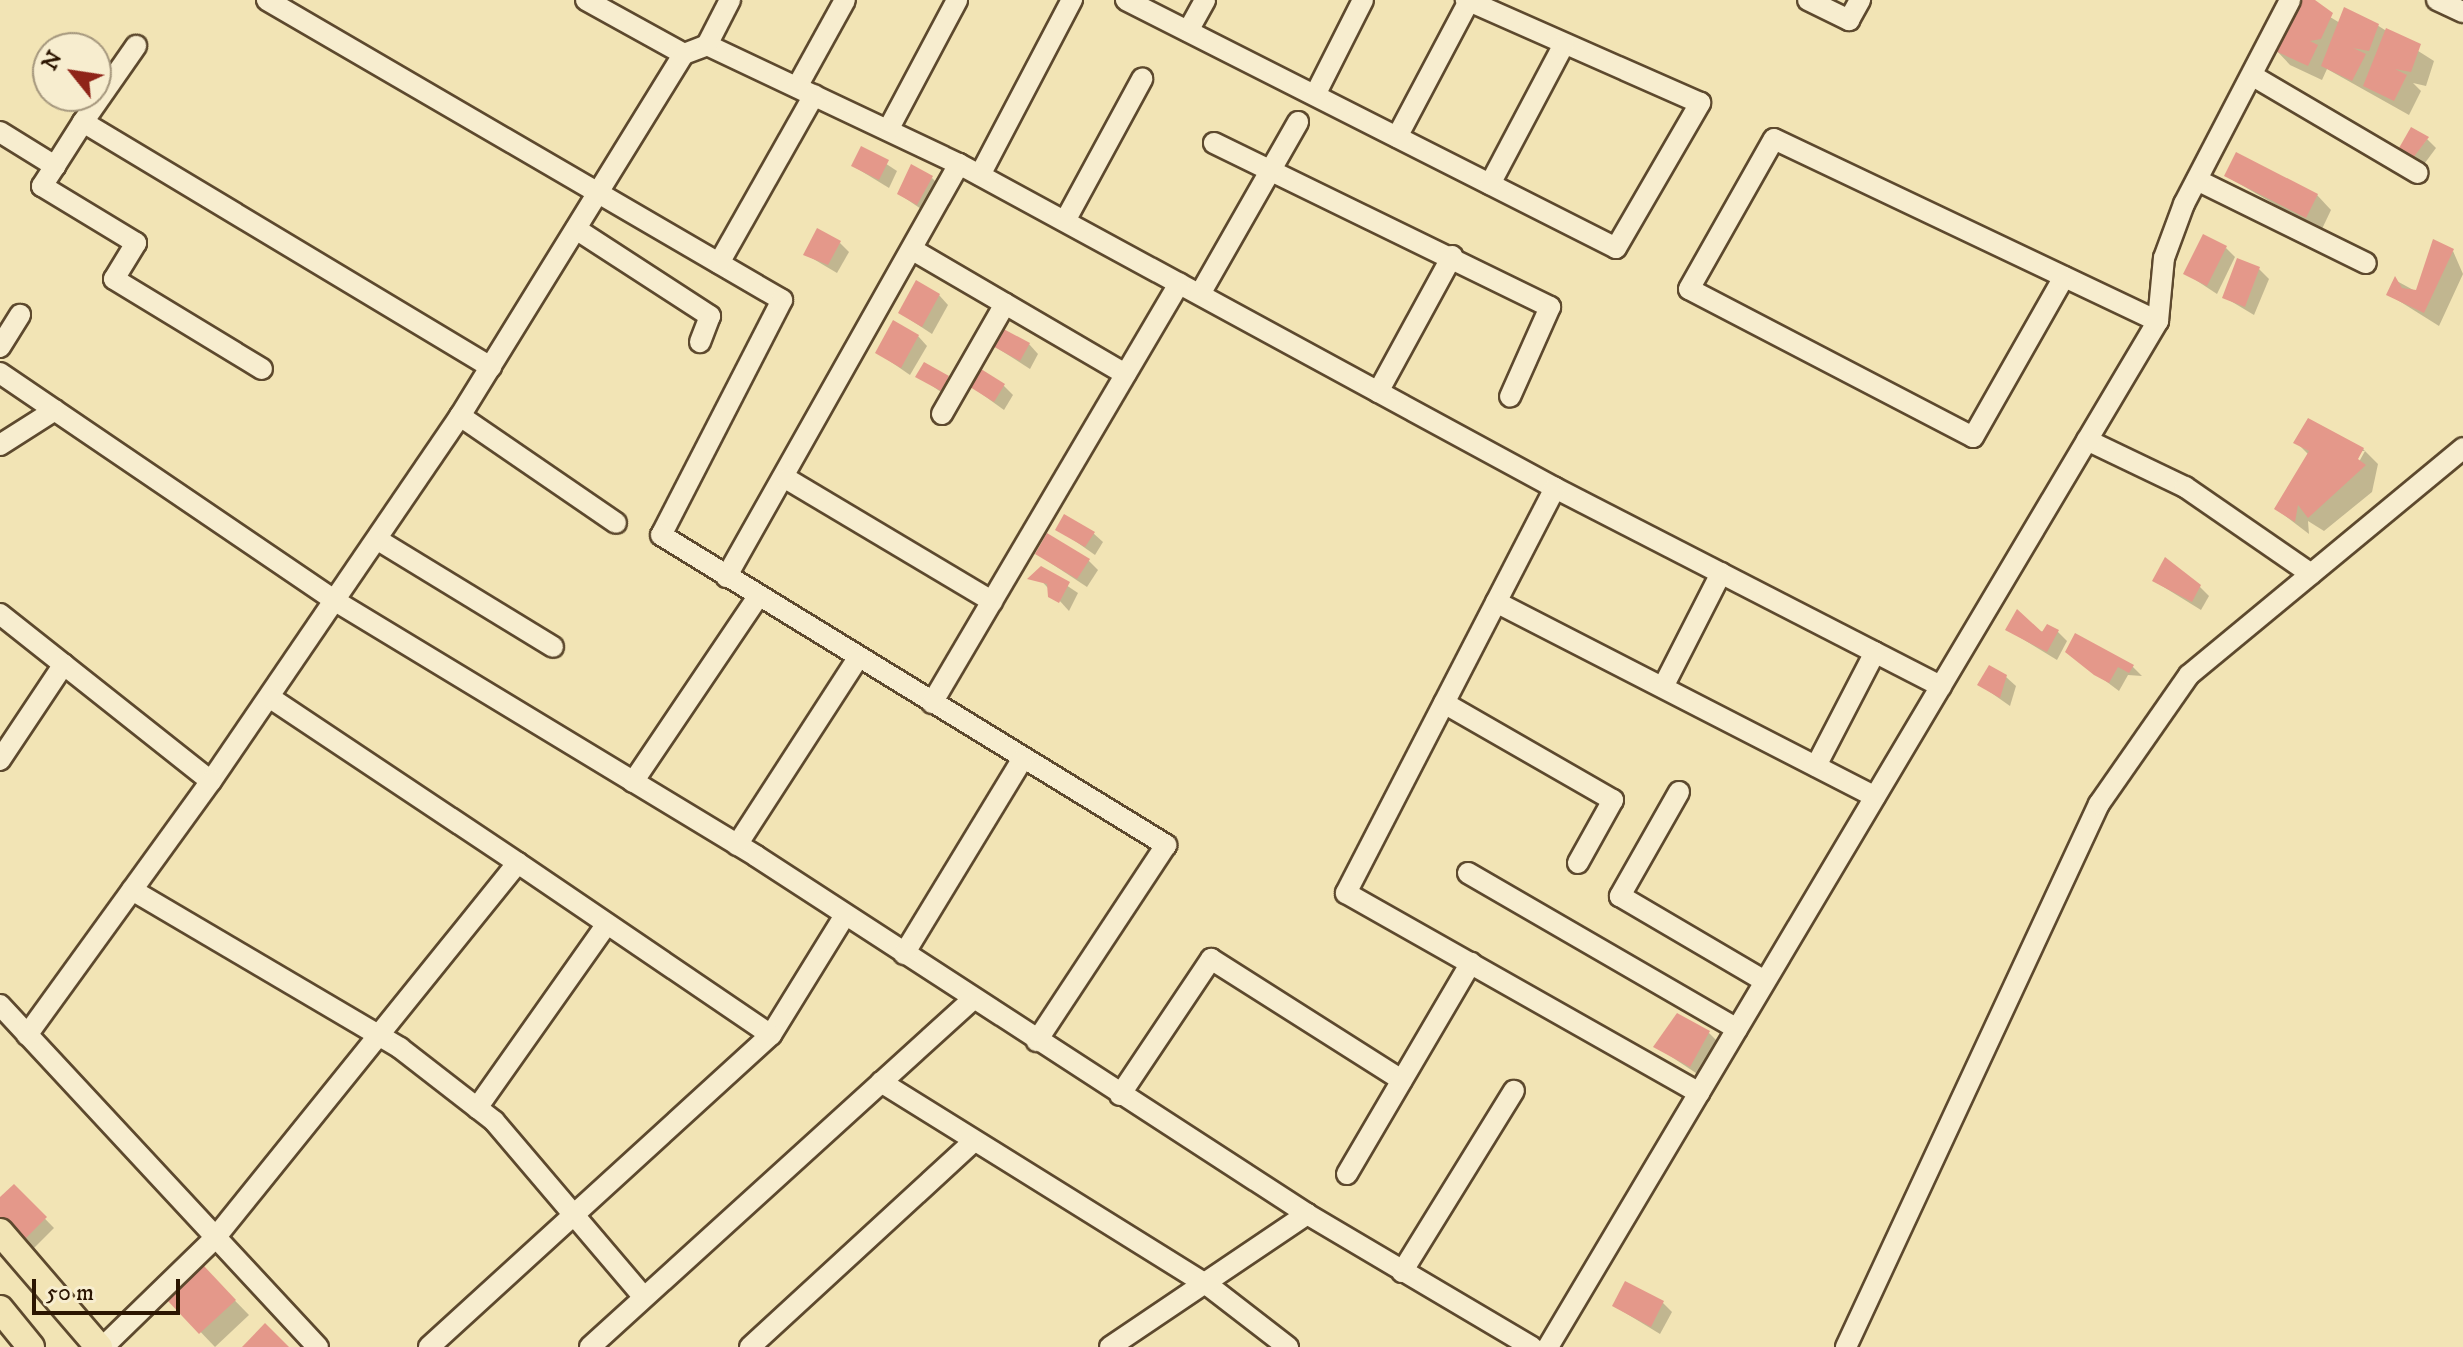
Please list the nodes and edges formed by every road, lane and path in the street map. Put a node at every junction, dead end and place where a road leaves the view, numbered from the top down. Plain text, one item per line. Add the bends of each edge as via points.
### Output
1 (267, 0) edge
2 (586, 0) edge
3 (730, 0) edge
4 (845, 0) edge
5 (957, 0) edge
6 (1072, 0) edge
7 (1126, 0) edge
8 (1205, 0) edge
9 (1363, 0) edge
10 (1808, 0) edge
11 (1860, 0) edge
12 (2290, 0) edge
13 (2437, 0) edge
14 (1467, 1) edge
15 (2463, 12) edge
16 (1188, 31) junction
17 (1564, 44) junction
18 (707, 45) junction
19 (136, 46) dead end
20 (684, 54) junction
21 (2253, 76) junction
22 (1142, 79) dead end
23 (806, 91) junction
24 (1315, 95) junction
25 (83, 122) junction
26 (1298, 122) dead end
27 (888, 130) junction
28 (0, 132) edge
29 (1397, 137) junction
30 (1214, 143) dead end
31 (959, 164) junction
32 (55, 166) junction
33 (1267, 167) junction
34 (2418, 173) dead end
35 (980, 175) junction
36 (2197, 180) junction
37 (1490, 184) junction
38 (598, 194) junction
39 (1065, 221) junction
40 (576, 229) junction
41 (913, 250) junction
42 (1452, 256) junction
43 (719, 263) junction
44 (2366, 263) dead end
45 (2064, 277) junction
46 (1179, 283) junction
47 (1200, 294) junction
48 (1005, 304) junction
49 (20, 315) dead end
50 (2158, 321) junction
51 (700, 342) dead end
52 (0, 347) edge
53 (491, 367) junction
54 (262, 369) dead end
55 (0, 373) edge
56 (1125, 374) junction
57 (1378, 392) junction
58 (1510, 397) dead end
59 (55, 410) junction
60 (942, 414) dead end
61 (460, 416) junction
62 (2087, 440) junction
63 (0, 445) edge
64 (2463, 448) edge
65 (787, 479) junction
66 (1555, 488) junction
67 (616, 523) dead end
68 (378, 540) junction
69 (1721, 573) junction
70 (2311, 574) junction
71 (726, 577) junction
72 (758, 597) junction
73 (992, 601) junction
74 (337, 602) junction
75 (1496, 602) junction
76 (0, 614) edge
77 (553, 647) dead end
78 (1875, 652) junction
79 (858, 658) junction
80 (64, 664) junction
81 (1941, 686) junction
82 (1663, 687) junction
83 (269, 697) junction
84 (932, 703) junction
85 (1444, 703) junction
86 (1023, 758) junction
87 (0, 760) edge
88 (1816, 766) junction
89 (211, 781) junction
90 (633, 782) junction
91 (1679, 792) dead end
92 (1875, 797) junction
93 (737, 845) junction
94 (518, 863) junction
95 (1578, 863) dead end
96 (1468, 873) dead end
97 (132, 890) junction
98 (845, 915) junction
99 (607, 924) junction
100 (904, 954) junction
101 (1471, 963) junction
102 (1765, 981) junction
103 (973, 999) junction
104 (0, 1005) edge
105 (1737, 1029) junction
106 (27, 1035) junction
107 (771, 1035) junction
108 (382, 1037) junction
109 (1037, 1041) junction
110 (1402, 1080) junction
111 (881, 1082) junction
112 (1514, 1091) dead end
113 (1699, 1093) junction
114 (1120, 1095) junction
115 (477, 1108) junction
116 (972, 1143) junction
117 (1347, 1174) dead end
118 (1307, 1214) junction
119 (575, 1217) junction
120 (0, 1232) edge
121 (215, 1238) junction
122 (1402, 1272) junction
123 (1209, 1286) junction
124 (644, 1297) junction
125 (0, 1309) edge
126 (1112, 1346) edge
127 (31, 1347) edge
128 (101, 1347) edge
129 (318, 1347) edge
130 (429, 1347) edge
131 (590, 1347) edge
132 (750, 1347) edge
133 (1288, 1347) edge
134 (1532, 1347) edge
135 (1548, 1347) edge
136 (1846, 1347) edge

1 - 38 street
2 - 20 street
3 - 18 street
4 - 23 street
5 - 27 street
6 - 35 street
7 - 16 street
8 - 16 street
9 - 24 street
10 - 11 street via 1849,20
12 - 21 street
13 - 15 street
14 - 17 street
14 - 29 street
16 - 24 street
17 - 37 street
17 - 37 street via 1700,103 1616,248
18 - 20 street
18 - 23 street
19 - 25 street
20 - 38 street
21 - 34 street
21 - 36 street
22 - 39 street
23 - 27 street
23 - 43 street
24 - 29 street
25 - 32 street
25 - 53 street
26 - 33 street
27 - 31 street
28 - 32 street
29 - 37 street
30 - 33 street
31 - 35 street
31 - 41 street
32 - 54 street via 42,186 136,243 114,279
33 - 42 street
33 - 47 street
35 - 39 street
36 - 44 street
36 - 50 street via 2164,258
38 - 40 street
38 - 43 street
39 - 46 street
40 - 51 street via 710,316
40 - 53 street
41 - 48 street
41 - 65 street
42 - 57 street
42 - 58 street via 1550,307
43 - 71 street via 782,300 661,535
45 - 45 street via 1774,139 1689,289 1973,437
45 - 50 street
46 - 47 street
46 - 56 street
47 - 57 street
48 - 56 street
48 - 60 street
49 - 52 street
50 - 62 street
53 - 61 street
55 - 59 street
56 - 73 street
57 - 66 street
59 - 63 street
59 - 74 street
61 - 67 street
61 - 68 street
62 - 70 street via 2185,487
62 - 81 street
64 - 70 street
65 - 71 street
65 - 73 street
66 - 69 street
66 - 75 street
68 - 74 street
68 - 77 street
69 - 78 street
69 - 82 street
70 - 136 street via 2189,675 2099,804
71 - 72 street
72 - 79 street
72 - 90 street
73 - 84 street
74 - 83 street
74 - 90 street
75 - 82 street
75 - 85 street
76 - 80 street
78 - 81 street
78 - 88 street
79 - 84 street
79 - 93 street
80 - 87 street
80 - 89 street
81 - 92 street
82 - 88 street
83 - 89 street
83 - 94 street
84 - 86 street
85 - 95 street via 1613,800
85 - 101 street via 1346,893
86 - 100 street
86 - 109 street via 1166,845
88 - 92 street
89 - 97 street
90 - 93 street
91 - 102 street via 1620,896
92 - 102 street
93 - 98 street
94 - 99 street
94 - 108 street
96 - 105 street
97 - 106 street
97 - 108 street
98 - 100 street
98 - 107 street
99 - 107 street
99 - 115 street
100 - 103 street
101 - 110 street
101 - 113 street
102 - 105 street
103 - 109 street
103 - 111 street
104 - 106 street
105 - 113 street
106 - 121 street
107 - 119 street
108 - 115 street
108 - 121 street
109 - 114 street
110 - 114 street via 1211,959
110 - 117 street
111 - 116 street
111 - 124 street
112 - 122 street
113 - 135 street
114 - 118 street
115 - 119 street
116 - 123 street
116 - 132 street
118 - 122 street
118 - 123 street
119 - 124 street
119 - 130 street
120 - 128 main road
121 - 128 street
121 - 129 street
122 - 134 street
123 - 126 street
123 - 133 street
124 - 131 street
125 - 127 main road

